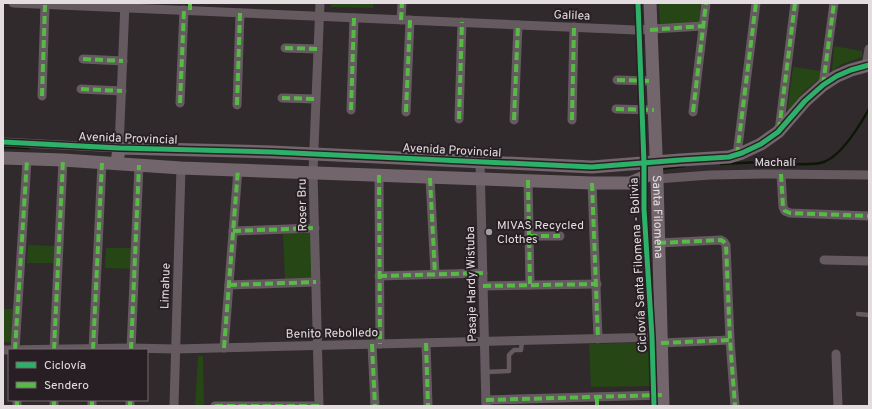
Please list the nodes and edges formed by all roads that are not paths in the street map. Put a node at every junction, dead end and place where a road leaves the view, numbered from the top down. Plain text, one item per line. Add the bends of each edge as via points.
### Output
1 (13, 3) edge
2 (320, 3) edge
3 (402, 3) edge
4 (650, 3) edge
5 (706, 3) edge
6 (756, 3) edge
7 (795, 3) edge
8 (834, 3) edge
9 (45, 5) junction
10 (125, 5) edge
11 (188, 8) edge
12 (240, 13) junction
13 (319, 16) junction
14 (354, 18) junction
15 (406, 20) junction
16 (462, 22) junction
17 (518, 24) junction
18 (703, 26) junction
19 (574, 27) junction
20 (650, 30) junction
21 (285, 48) dead end
22 (318, 49) junction
23 (869, 49) edge
24 (83, 60) dead end
25 (123, 62) junction
26 (868, 65) edge
27 (617, 80) dead end
28 (652, 81) junction
29 (823, 85) junction
30 (81, 89) dead end
31 (122, 91) junction
32 (42, 96) dead end
33 (282, 98) dead end
34 (315, 99) junction
35 (180, 103) dead end
36 (237, 105) dead end
37 (616, 109) dead end
38 (350, 110) dead end
39 (654, 110) junction
40 (406, 112) dead end
41 (693, 112) dead end
42 (459, 119) dead end
43 (514, 120) dead end
44 (572, 120) dead end
45 (778, 132) junction
46 (3, 142) edge
47 (120, 148) junction
48 (313, 154) junction
49 (736, 155) junction
50 (3, 158) edge
51 (27, 160) junction
52 (63, 160) junction
53 (480, 161) junction
54 (102, 163) junction
55 (117, 164) junction
56 (139, 165) junction
57 (181, 168) junction
58 (238, 169) junction
59 (656, 171) junction
60 (313, 172) junction
61 (781, 174) junction
62 (379, 175) junction
63 (869, 175) edge
64 (430, 178) junction
65 (481, 179) junction
66 (528, 180) junction
67 (592, 183) junction
68 (869, 216) edge
69 (315, 228) junction
70 (233, 231) junction
71 (529, 236) junction
72 (560, 236) dead end
73 (658, 243) junction
74 (824, 260) dead end
75 (869, 261) edge
76 (483, 273) junction
77 (435, 274) junction
78 (379, 276) junction
79 (316, 282) junction
80 (597, 284) junction
81 (229, 285) junction
82 (530, 285) junction
83 (483, 286) junction
84 (858, 314) dead end
85 (869, 315) edge
86 (598, 339) junction
87 (661, 340) junction
88 (730, 340) junction
89 (522, 341) junction
90 (485, 342) junction
91 (426, 343) junction
92 (376, 344) junction
93 (318, 346) junction
94 (224, 348) junction
95 (15, 349) edge
96 (54, 349) edge
97 (93, 349) edge
98 (131, 349) edge
99 (148, 349) edge
100 (175, 350) junction
101 (836, 354) dead end
102 (486, 372) junction
103 (597, 401) edge
104 (663, 401) edge
105 (544, 402) edge
106 (486, 403) edge
107 (174, 406) edge
108 (215, 406) edge
109 (319, 406) edge
110 (374, 406) edge
111 (428, 406) edge
112 (735, 406) edge
113 (838, 406) edge

1 - 9 street, Galilea
2 - 13 street, Roser Bru
3 - 15 street
4 - 20 street, Santa Filomena
5 - 18 street
6 - 49 street
7 - 45 street
8 - 29 street
9 - 10 street, Galilea
9 - 32 street
10 - 11 street, Galilea
10 - 25 street
11 - 12 street, Galilea
11 - 35 street
12 - 13 street, Galilea
12 - 36 street
13 - 14 street, Galilea
13 - 22 street, Roser Bru
14 - 15 street, Galilea
14 - 38 street
15 - 16 street, Galilea
15 - 40 street
16 - 17 street, Galilea
16 - 42 street
17 - 19 street, Galilea
17 - 43 street
18 - 20 street, Galilea
18 - 41 street
19 - 20 street, Galilea
19 - 44 street
20 - 28 street, Santa Filomena
21 - 22 street
22 - 34 street, Roser Bru
23 - 26 street
24 - 25 street
25 - 31 street
26 - 29 street, Avenida Provincial via 837,76
27 - 28 street
28 - 39 street, Santa Filomena
29 - 45 street, Avenida Provincial
30 - 31 street
31 - 47 street
33 - 34 street
34 - 48 street, Roser Bru
37 - 39 street
39 - 59 street, Santa Filomena
45 - 49 street, Avenida Provincial via 761,144
46 - 47 street, Avenida Provincial
47 - 48 street, Avenida Provincial
47 - 55 street
48 - 53 street, Avenida Provincial
48 - 60 street, Roser Bru
49 - 59 street, Avenida Provincial
50 - 51 street, Avenida Provincial
51 - 52 street, Avenida Provincial
51 - 95 street
52 - 54 street, Avenida Provincial
52 - 96 street
53 - 59 street, Avenida Provincial
53 - 65 street, Pasaje Hardy Wistuba
54 - 55 street, Avenida Provincial
54 - 97 street
55 - 56 street, Avenida Provincial
56 - 57 street, Avenida Provincial
56 - 98 street
57 - 58 street, Avenida Provincial
57 - 100 street, Limahue
58 - 60 street, Avenida Provincial
58 - 70 street
59 - 61 street, Machalí via 710,175
59 - 67 street, Avenida Provincial via 630,183
59 - 73 street, Santa Filomena
60 - 62 street, Avenida Provincial
60 - 69 street, Roser Bru
61 - 63 street, Machalí
61 - 68 street via 785,211
62 - 64 street, Avenida Provincial
62 - 78 street
64 - 65 street, Avenida Provincial
64 - 77 street
65 - 66 street, Avenida Provincial
65 - 76 street, Pasaje Hardy Wistuba
66 - 67 street, Avenida Provincial
66 - 71 street
67 - 80 street
69 - 70 street
69 - 79 street, Roser Bru
70 - 81 street
71 - 72 street
71 - 82 street
73 - 87 street, Santa Filomena
73 - 88 street via 721,240 724,242
74 - 75 street
76 - 77 street
76 - 83 street, Pasaje Hardy Wistuba
77 - 78 street
78 - 92 street
79 - 81 street
79 - 93 street, Roser Bru
80 - 82 street
80 - 86 street
81 - 94 street
82 - 83 street
83 - 90 street, Pasaje Hardy Wistuba
84 - 85 lane
86 - 87 street, Benito Rebolledo
86 - 89 street, Benito Rebolledo
87 - 88 street, Benito Rebolledo
87 - 104 street, Santa Filomena
88 - 112 street
89 - 90 street, Benito Rebolledo
89 - 102 lane via 521,350 514,350 509,355 508,372
90 - 91 street, Benito Rebolledo
90 - 102 street, Pasaje Hardy Wistuba
91 - 92 street, Benito Rebolledo
91 - 111 street
92 - 93 street, Benito Rebolledo
92 - 110 street
93 - 94 street, Benito Rebolledo
93 - 109 street, Roser Bru
94 - 100 street, Benito Rebolledo
96 - 97 street, Benito Rebolledo
97 - 98 street, Benito Rebolledo
99 - 100 street, Benito Rebolledo
100 - 107 street, Limahue
101 - 113 street
102 - 106 street, Pasaje Hardy Wistuba
103 - 104 street
103 - 105 street
105 - 106 street
108 - 109 street

